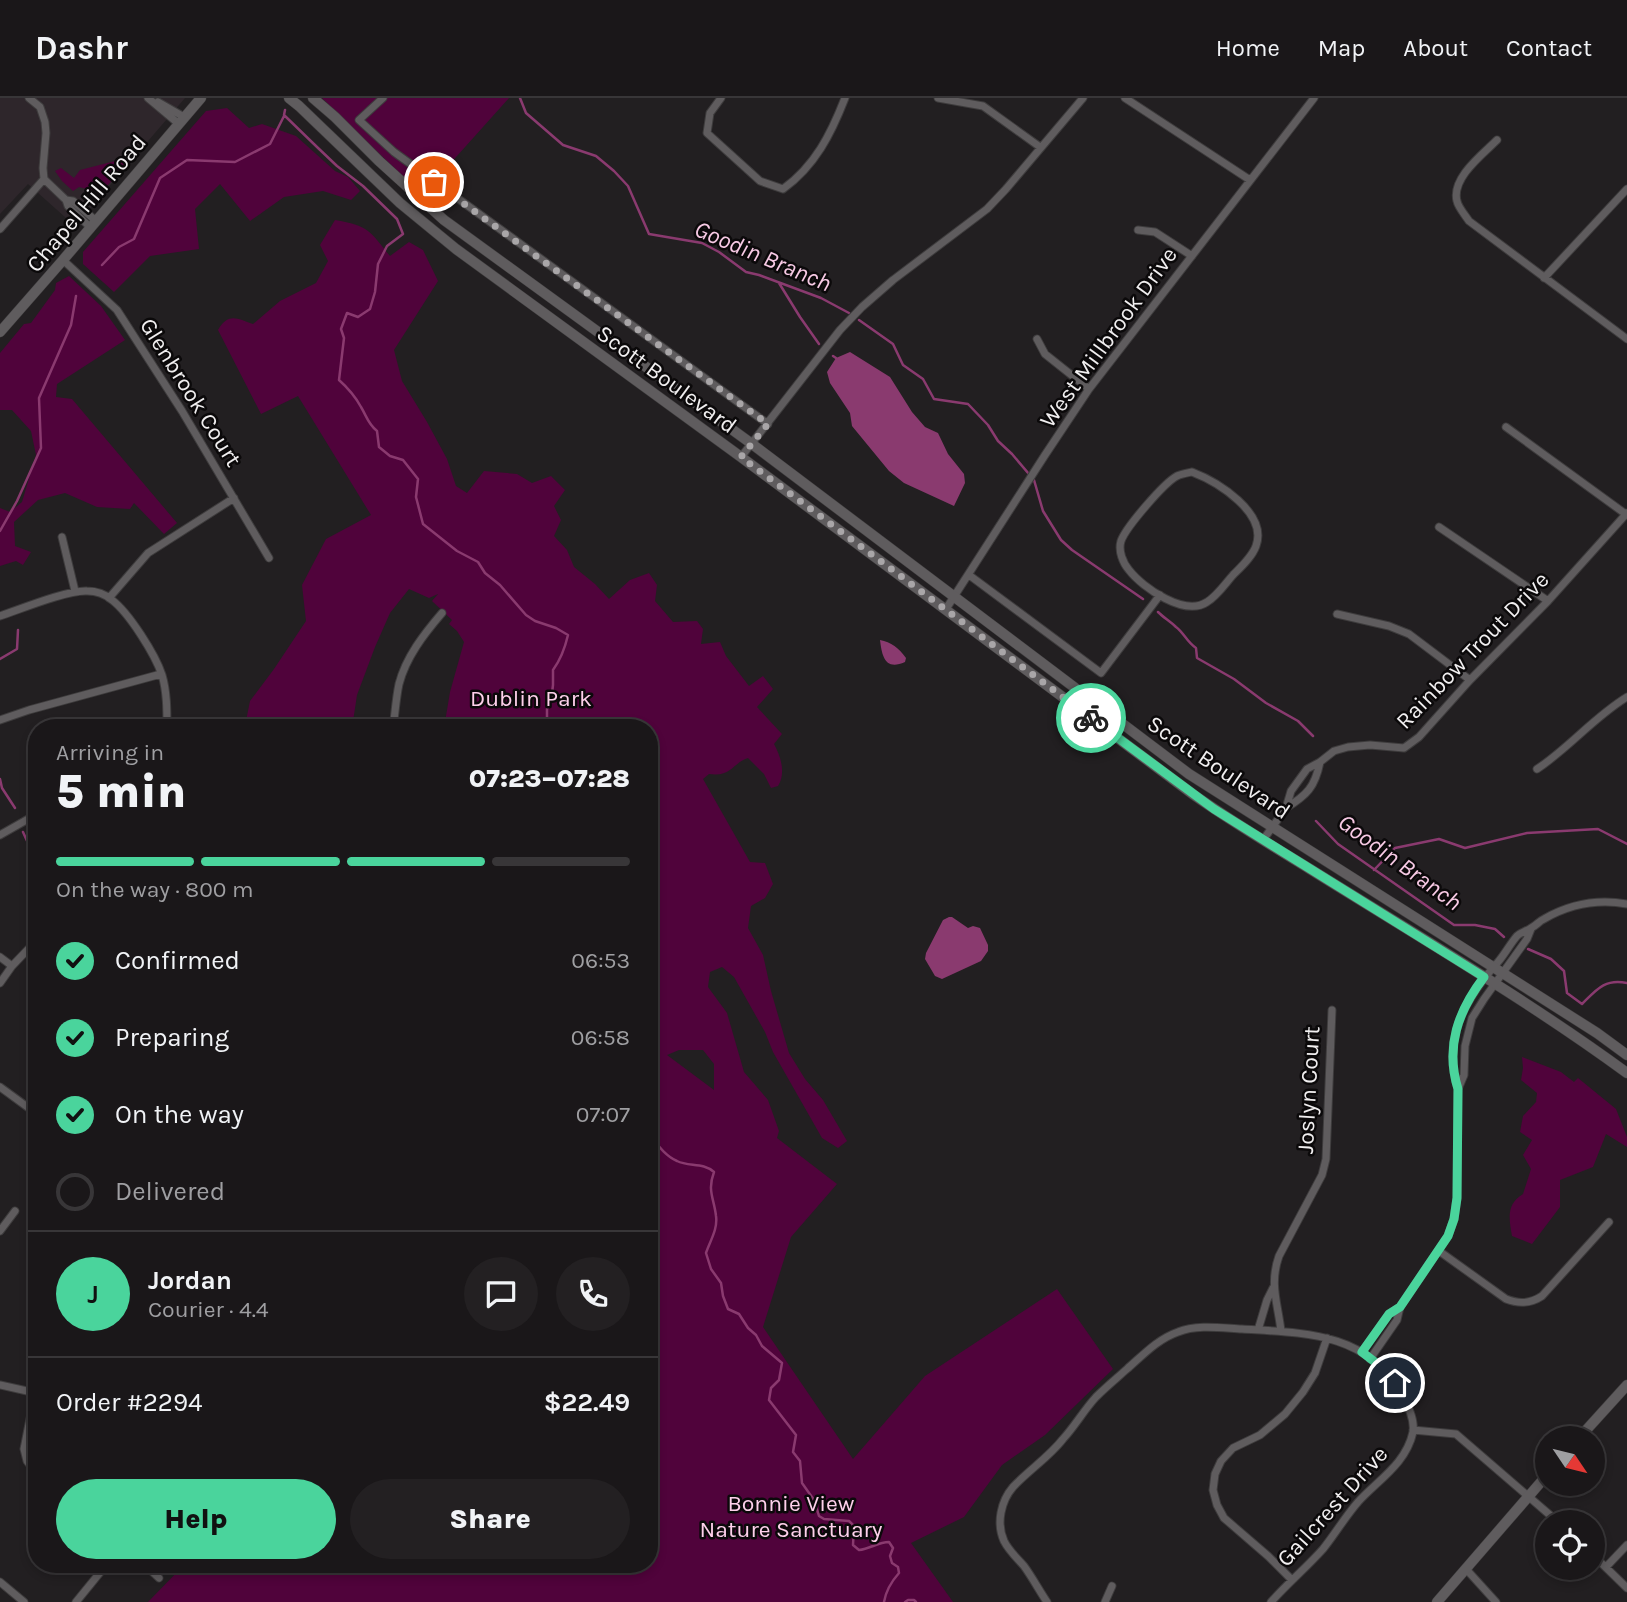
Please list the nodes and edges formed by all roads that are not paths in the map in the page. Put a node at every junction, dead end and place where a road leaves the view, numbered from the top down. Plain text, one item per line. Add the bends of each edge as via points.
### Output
1 (29, 98) edge
2 (149, 98) edge
3 (201, 98) edge
4 (289, 98) edge
5 (313, 98) edge
6 (383, 98) edge
7 (721, 98) edge
8 (845, 98) edge
9 (938, 98) edge
10 (1083, 98) edge
11 (1125, 98) edge
12 (1312, 99) edge
13 (182, 120) junction
14 (1497, 140) dead end
15 (1040, 147) junction
16 (44, 178) junction
17 (1250, 180) junction
18 (1627, 189) edge
19 (93, 224) junction
20 (0, 229) edge
21 (1138, 230) dead end
22 (1192, 256) junction
23 (64, 260) junction
24 (1544, 278) junction
25 (0, 332) edge
26 (1037, 339) dead end
27 (1627, 339) edge
28 (1089, 389) junction
29 (768, 424) junction
30 (1506, 427) dead end
31 (752, 444) junction
32 (741, 457) junction
33 (234, 498) junction
34 (1627, 514) edge
35 (1439, 527) dead end
36 (62, 537) dead end
37 (269, 558) dead end
38 (969, 575) junction
39 (75, 591) junction
40 (1160, 595) junction
41 (109, 597) junction
42 (954, 597) junction
43 (1548, 601) junction
44 (946, 609) junction
45 (442, 613) dead end
46 (1337, 614) dead end
47 (0, 616) edge
48 (161, 674) junction
49 (1470, 680) junction
50 (1627, 696) edge
51 (167, 719) edge
52 (394, 719) edge
53 (0, 720) edge
54 (1320, 762) junction
55 (1537, 769) dead end
56 (1286, 808) junction
57 (28, 819) edge
58 (1272, 827) junction
59 (0, 835) edge
60 (1263, 840) junction
61 (1627, 904) edge
62 (28, 949) edge
63 (0, 957) edge
64 (12, 966) junction
65 (1498, 970) junction
66 (1484, 977) junction
67 (0, 983) edge
68 (1494, 984) junction
69 (1332, 1010) dead end
70 (1627, 1055) edge
71 (1627, 1073) edge
72 (0, 1087) edge
73 (1458, 1089) junction
74 (28, 1107) edge
75 (15, 1211) dead end
76 (1609, 1222) dead end
77 (0, 1231) edge
78 (1439, 1251) junction
79 (1273, 1287) junction
80 (1400, 1307) junction
81 (1258, 1330) junction
82 (1281, 1332) junction
83 (1327, 1338) junction
84 (1362, 1352) junction
85 (1370, 1359) junction
86 (0, 1385) edge
87 (1627, 1385) edge
88 (28, 1391) edge
89 (1590, 1426) edge
90 (28, 1430) edge
91 (1413, 1430) junction
92 (28, 1462) edge
93 (1535, 1489) edge
94 (1529, 1496) junction
95 (1545, 1510) edge
96 (1627, 1545) edge
97 (1606, 1567) joint
98 (1466, 1569) junction
99 (100, 1573) edge
100 (154, 1573) edge
101 (159, 1578) dead end
102 (1292, 1580) junction
103 (0, 1582) edge
104 (1112, 1586) dead end
105 (1627, 1588) edge
106 (24, 1602) edge
107 (76, 1602) edge
108 (1047, 1602) edge
109 (1105, 1602) edge
110 (1271, 1602) edge
111 (1437, 1602) edge
112 (1496, 1602) edge

1 - 16 street via 40,107 45,122
2 - 13 street
3 - 13 main road, Chapel Hill Road
4 - 32 main road, Scott Boulevard via 400,203 456,248
5 - 31 main road, Scott Boulevard via 443,220
6 - 29 street via 359,120 394,152
7 - 8 street via 710,113 707,133 760,181 783,189 812,162
9 - 15 street via 983,106
10 - 15 street
11 - 17 street
12 - 17 street, West Millbrook Drive
13 - 19 main road, Chapel Hill Road
14 - 24 street via 1465,171 1457,201 1469,221
15 - 29 street via 987,209 862,307
16 - 19 street via 68,206
16 - 20 street
17 - 22 street, West Millbrook Drive
18 - 24 street
19 - 23 main road, Chapel Hill Road
21 - 22 street via 1155,232
22 - 28 street, West Millbrook Drive
23 - 25 main road, Chapel Hill Road
23 - 33 street, Glenbrook Court via 117,310
24 - 27 street
26 - 28 street via 1045,354
28 - 38 street, West Millbrook Drive
29 - 31 street
30 - 34 street
31 - 32 street
31 - 42 main road, Scott Boulevard
32 - 44 main road, Scott Boulevard
33 - 37 street, Glenbrook Court
33 - 41 street via 148,553
34 - 43 street, Rainbow Trout Drive
35 - 43 street
36 - 39 street
38 - 40 street via 1101,673
38 - 42 street, West Millbrook Drive
39 - 41 street
39 - 47 street
40 - 40 street via 1185,607 1207,602 1256,546 1257,523 1248,510 1206,477 1192,472 1177,476 1162,488 1121,541 1127,568
41 - 48 street via 144,639
42 - 44 street, West Millbrook Drive
42 - 58 main road, Scott Boulevard via 1189,774
43 - 49 street, Rainbow Trout Drive
44 - 60 main road, Scott Boulevard via 1194,795
45 - 52 street via 411,655 399,684
46 - 49 street via 1409,634
48 - 51 street
48 - 53 street
49 - 54 street, Rainbow Trout Drive via 1404,748 1348,747
50 - 55 street
54 - 56 street, Rainbow Trout Drive via 1307,769 1291,791
54 - 56 street, Rainbow Trout Drive via 1317,778 1303,798
56 - 58 street, Rainbow Trout Drive
57 - 59 street
58 - 60 street, Rainbow Trout Drive
58 - 65 main road, Scott Boulevard
60 - 66 main road, Scott Boulevard
61 - 65 street via 1570,906 1542,920
62 - 64 street
63 - 64 street
64 - 67 street
65 - 66 street
65 - 68 street
65 - 70 main road, Scott Boulevard
66 - 68 main road, Scott Boulevard
66 - 73 street via 1458,1020 1453,1059
68 - 71 main road, Scott Boulevard
68 - 73 street via 1472,1018
69 - 79 street, Joslyn Court via 1326,1158 1322,1175 1279,1256
72 - 74 street
73 - 78 street via 1457,1198 1454,1219
75 - 77 street
76 - 78 street via 1542,1296 1526,1303 1506,1299
78 - 80 street
79 - 81 street, Joslyn Court
79 - 82 street, Joslyn Court
80 - 84 street via 1389,1314
80 - 85 street via 1397,1320
81 - 82 street
81 - 108 street via 1213,1327 1182,1330 1161,1339 1096,1398 1057,1447 1013,1487 1000,1513 1004,1541
82 - 83 street
83 - 84 street
83 - 102 street via 1315,1373 1285,1414 1260,1435 1233,1448 1215,1474 1213,1490 1224,1518
84 - 85 street
85 - 91 street via 1407,1402
86 - 88 street
87 - 89 main road
90 - 92 street via 24,1449
91 - 94 street via 1456,1434
91 - 102 street, Gailcrest Drive via 1395,1467 1360,1500
93 - 94 main road
94 - 95 street
94 - 98 main road
96 - 97 street
97 - 105 street
98 - 111 main road
98 - 112 street
99 - 107 street
100 - 101 street
102 - 110 street, Gailcrest Drive
103 - 106 street
104 - 109 street

